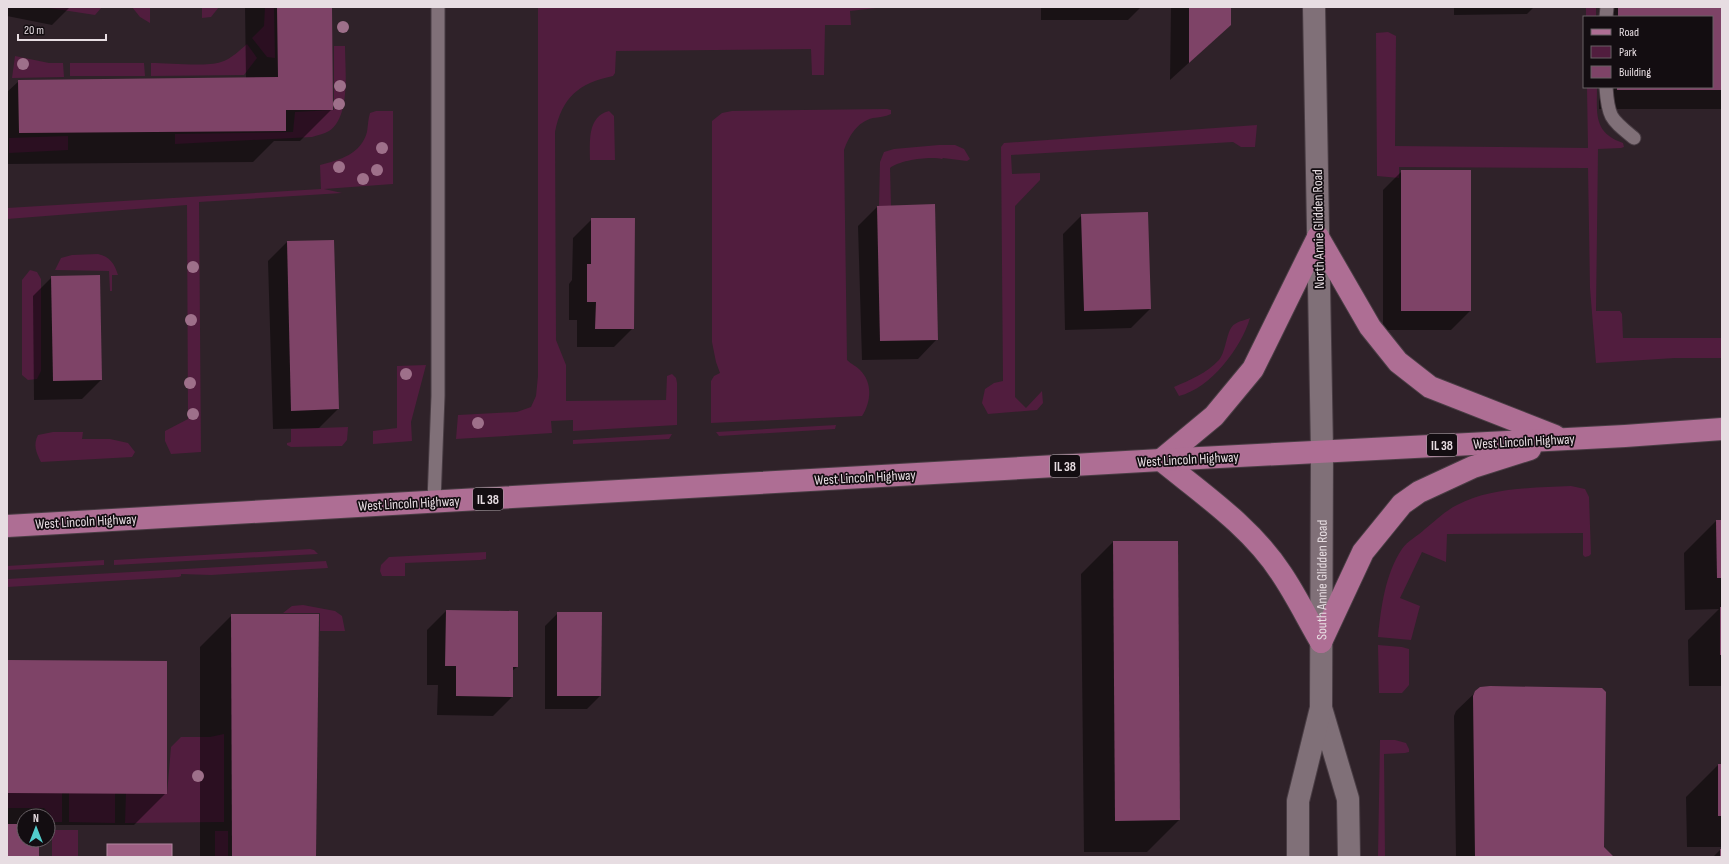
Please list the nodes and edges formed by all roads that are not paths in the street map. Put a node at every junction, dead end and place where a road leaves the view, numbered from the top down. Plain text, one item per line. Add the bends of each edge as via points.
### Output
1 (438, 7) edge
2 (1314, 7) edge
3 (1606, 88) edge
4 (1634, 138) dead end
5 (1318, 237) junction
6 (1722, 429) edge
7 (1562, 439) junction
8 (1322, 451) junction
9 (1161, 460) junction
10 (434, 502) junction
11 (7, 526) edge
12 (1321, 642) junction
13 (1320, 708) junction
14 (1298, 857) edge
15 (1348, 857) edge

1 - 10 lane via 438,396
2 - 5 main road, North Annie Glidden Road
3 - 4 lane via 1609,114
5 - 7 main road via 1370,327 1398,362 1430,386
5 - 8 main road, North Annie Glidden Road
5 - 9 main road via 1253,369 1214,416
6 - 7 main road, West Lincoln Highway / IL 38
7 - 8 main road, West Lincoln Highway / IL 38
7 - 12 main road via 1473,467 1419,492 1402,504 1363,552
8 - 9 main road, West Lincoln Highway / IL 38
8 - 12 main road, South Annie Glidden Road
9 - 10 main road, West Lincoln Highway / IL 38
9 - 12 main road via 1253,538 1281,573
10 - 11 main road, West Lincoln Highway / IL 38
12 - 13 main road, South Annie Glidden Road
13 - 14 main road, South Annie Glidden Road via 1298,801
13 - 15 main road, South Annie Glidden Road via 1348,799

